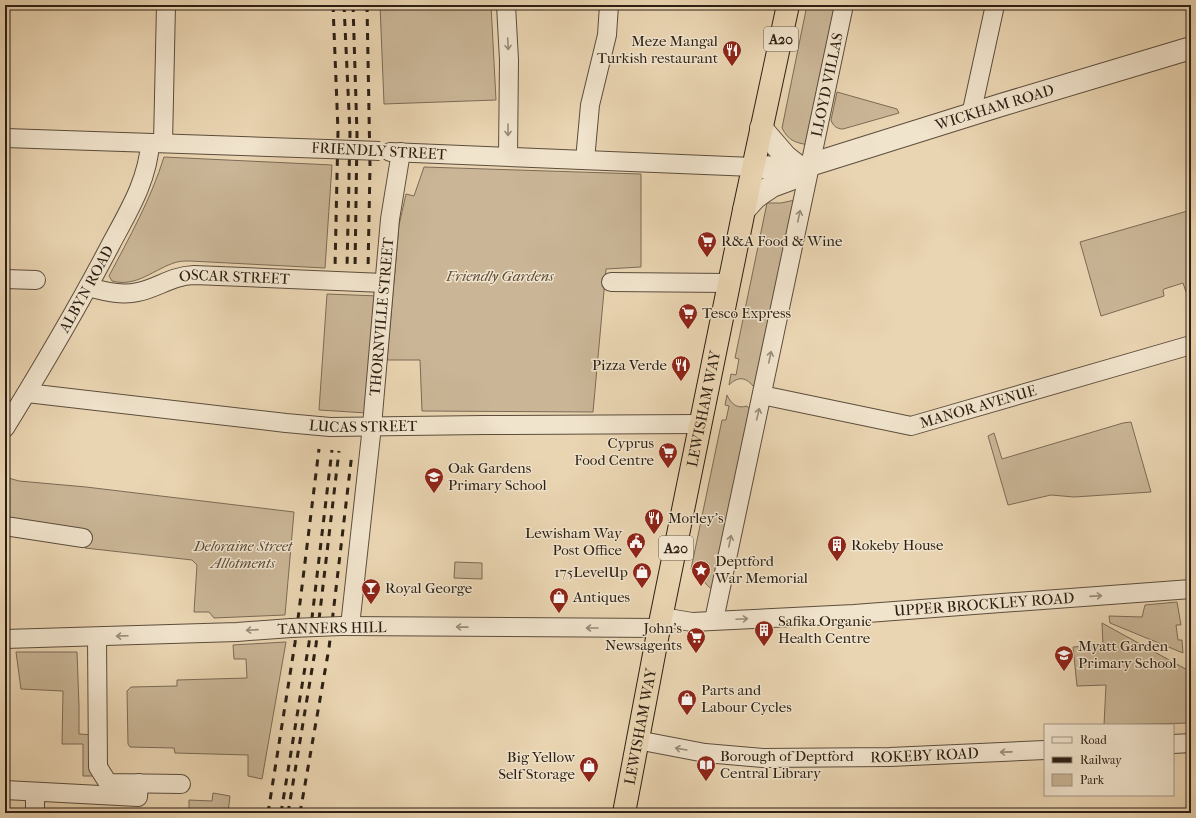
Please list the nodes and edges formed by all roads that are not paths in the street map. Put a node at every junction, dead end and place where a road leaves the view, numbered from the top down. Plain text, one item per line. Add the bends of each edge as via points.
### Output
1 (166, 5) edge
2 (506, 5) edge
3 (609, 5) edge
4 (788, 5) edge
5 (844, 5) edge
6 (995, 5) edge
7 (1191, 48) edge
8 (971, 115) junction
9 (761, 128) junction
10 (5, 138) edge
11 (156, 143) junction
12 (401, 152) junction
13 (508, 156) junction
14 (585, 160) junction
15 (805, 167) junction
16 (753, 168) junction
17 (744, 210) junction
18 (5, 279) edge
19 (36, 280) dead end
20 (611, 282) dead end
21 (384, 283) junction
22 (729, 283) junction
23 (88, 287) junction
24 (1191, 345) edge
25 (27, 393) junction
26 (762, 395) junction
27 (701, 424) junction
28 (372, 426) junction
29 (5, 428) edge
30 (5, 526) edge
31 (83, 538) dead end
32 (1191, 588) edge
33 (714, 620) junction
34 (660, 623) junction
35 (346, 626) junction
36 (96, 637) junction
37 (5, 639) edge
38 (637, 740) junction
39 (1191, 743) edge
40 (1174, 744) edge
41 (1044, 750) edge
42 (139, 783) junction
43 (182, 784) dead end
44 (5, 790) edge
45 (35, 792) junction
46 (35, 813) edge
47 (624, 813) edge

1 - 11 street, ALBYN ROAD
2 -> 13 street via 509,60
3 - 14 street via 607,34 590,105
4 - 9 highway, LEWISHAM WAY / A20
5 - 15 street, LLOYD VILLAS
6 - 8 street
7 - 8 street, WICKHAM ROAD
8 - 15 street, WICKHAM ROAD
9 - 15 street via 786,157
9 - 16 highway, LEWISHAM WAY / A20
10 - 11 street, FRIENDLY STREET
11 - 12 street, FRIENDLY STREET, bridge
11 - 23 street, ALBYN ROAD via 142,184
12 - 13 street, FRIENDLY STREET
12 - 21 street, THORNVILLE STREET via 390,219
13 - 14 street, FRIENDLY STREET
14 - 16 street, FRIENDLY STREET
15 - 16 street, WICKHAM ROAD
15 - 17 street, WICKHAM ROAD via 791,179 763,192
26 -> 15 street
16 - 17 highway, LEWISHAM WAY / A20
17 - 22 highway, LEWISHAM WAY / A20
18 - 19 street
20 - 22 street
21 - 23 street, OSCAR STREET via 182,275 137,293 113,293
21 - 28 street, THORNVILLE STREET
22 - 27 highway, LEWISHAM WAY / A20
23 - 25 street, ALBYN ROAD
24 - 26 street, MANOR AVENUE via 912,426
25 - 28 street, LUCAS STREET via 293,424 330,427
25 - 29 street, ALBYN ROAD
33 -> 26 street
27 - 28 street, LUCAS STREET
27 - 34 highway, LEWISHAM WAY / A20
28 - 35 street, THORNVILLE STREET
30 - 31 street
33 -> 32 street, UPPER BROCKLEY ROAD via 854,614
33 - 34 street, TANNERS HILL
34 -> 35 street, TANNERS HILL
34 - 38 highway, LEWISHAM WAY / A20
35 -> 36 street, TANNERS HILL, bridge
36 - 37 street, TANNERS HILL
36 - 42 street via 98,767 108,782
41 -> 38 street, ROKEBY ROAD via 890,757 763,758 705,753
38 - 47 highway, LEWISHAM WAY / A20
39 - 40 street
42 - 43 street
42 - 45 street via 138,797
44 - 45 street
45 - 46 street

